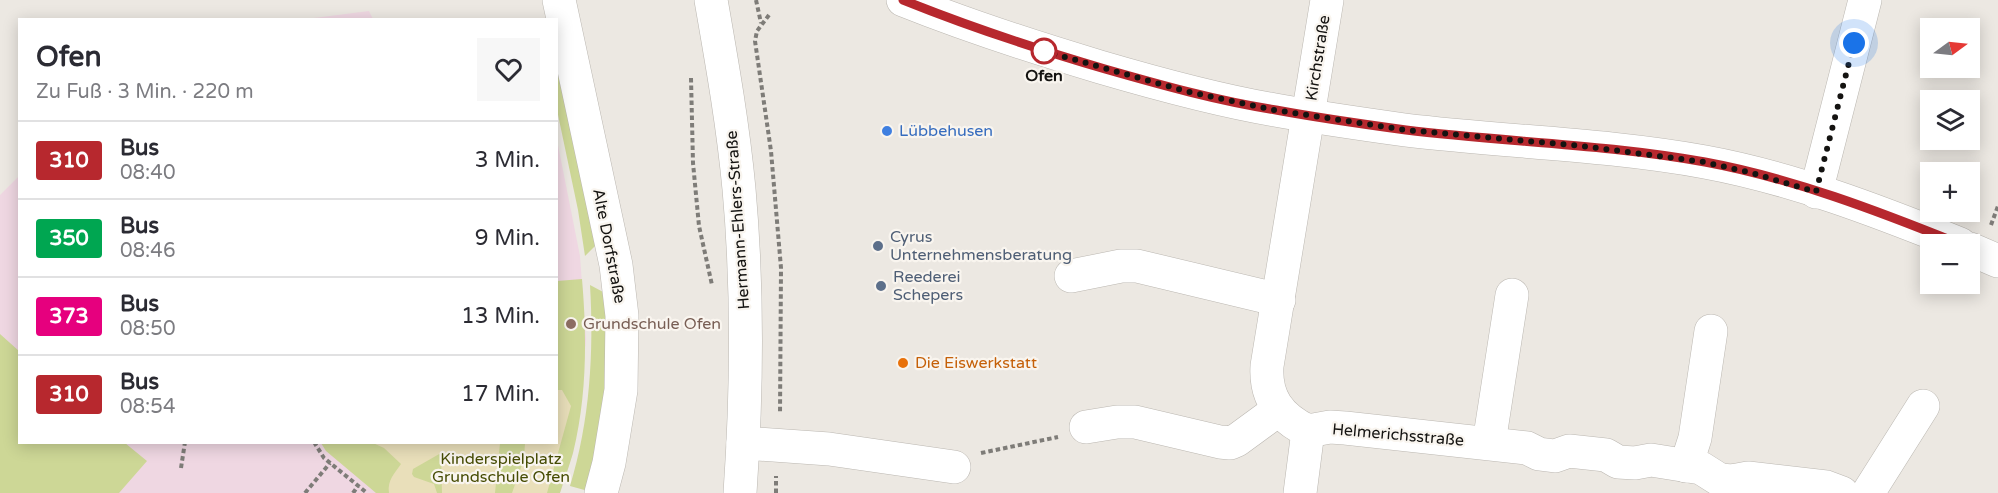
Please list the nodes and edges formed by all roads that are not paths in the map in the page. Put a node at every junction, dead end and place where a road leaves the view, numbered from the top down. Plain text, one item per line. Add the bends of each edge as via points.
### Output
1 (559, 0) edge
2 (711, 0) edge
3 (903, 0) edge
4 (1327, 0) edge
5 (1865, 0) edge
6 (1309, 116) junction
7 (1816, 192) junction
8 (1934, 234) edge
9 (1980, 253) edge
10 (1998, 261) edge
11 (1071, 276) dead end
12 (1512, 295) dead end
13 (1279, 300) junction
14 (1711, 331) dead end
15 (1923, 406) dead end
16 (1278, 410) junction
17 (1086, 427) road end
18 (1308, 431) junction
19 (743, 443) junction
20 (1489, 443) junction
21 (1686, 466) junction
22 (954, 467) road end
23 (601, 493) edge
24 (740, 493) edge
25 (1300, 493) edge
26 (1842, 493) edge
27 (1868, 493) edge

1 - 23 street, Alte Dorfstraße via 616,265 622,316 621,390
2 - 19 street, Hermann-Ehlers-Straße via 731,122 741,221
3 - 6 street via 994,34 1132,76 1236,103
4 - 6 street, Kirchstraße
5 - 7 street
6 - 7 street via 1704,162
6 - 13 street
7 - 8 street
9 - 10 street
11 - 13 street via 1137,266
12 - 20 street
13 - 16 street via 1267,377
14 - 21 street via 1695,438
15 - 27 street
16 - 17 street via 1230,443 1135,422
16 - 18 street, Helmerichsstraße
18 - 20 street, Helmerichsstraße via 1330,427
18 - 25 street
19 - 22 street via 829,449
19 - 24 street, Hermann-Ehlers-Straße
20 - 21 street, Helmerichsstraße via 1555,456 1569,451 1606,455 1618,462 1651,460
21 - 26 street, Helmerichsstraße via 1701,468 1720,480 1748,478 1808,484

